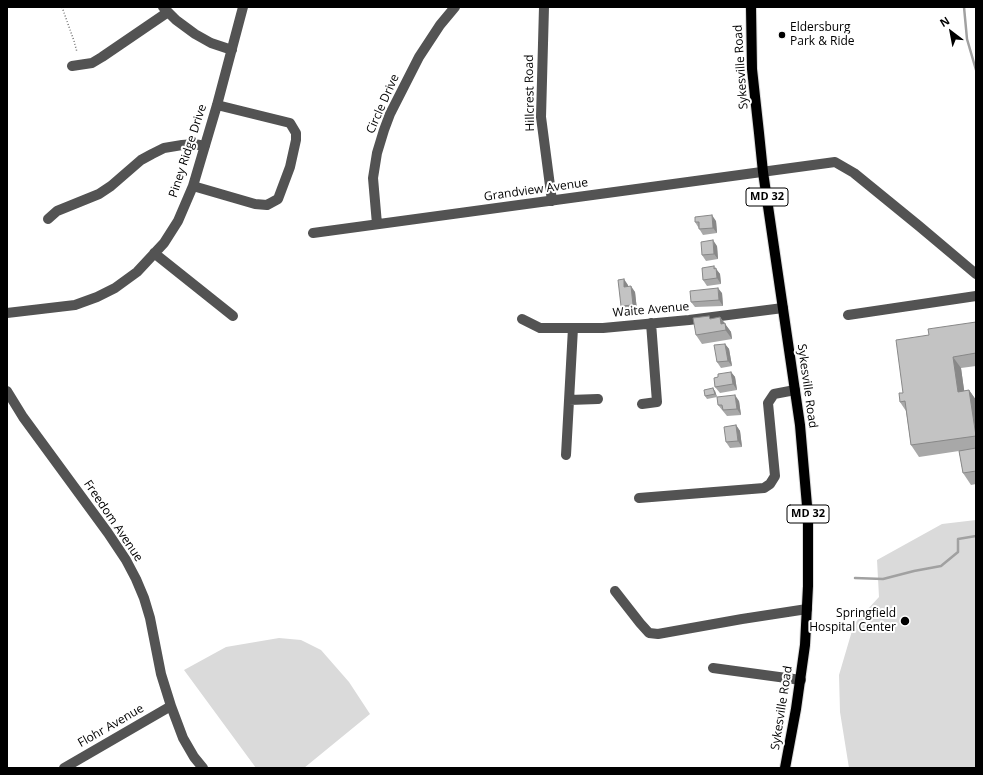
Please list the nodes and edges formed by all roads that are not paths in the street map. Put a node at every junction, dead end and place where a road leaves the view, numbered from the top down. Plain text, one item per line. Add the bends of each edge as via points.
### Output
1 (243, 7) edge
2 (455, 7) edge
3 (544, 7) edge
4 (750, 7) edge
5 (165, 10) edge
6 (232, 50) junction
7 (72, 66) dead end
8 (217, 104) junction
9 (205, 146) junction
10 (763, 172) junction
11 (193, 186) junction
12 (552, 201) junction
13 (48, 219) dead end
14 (376, 224) junction
15 (313, 233) dead end
16 (154, 254) junction
17 (976, 274) edge
18 (976, 296) edge
19 (783, 308) junction
20 (7, 313) edge
21 (848, 315) dead end
22 (232, 316) dead end
23 (522, 319) dead end
24 (651, 323) junction
25 (573, 328) junction
26 (795, 390) junction
27 (7, 391) edge
28 (598, 399) dead end
29 (569, 400) junction
30 (642, 404) dead end
31 (566, 456) dead end
32 (639, 498) dead end
33 (615, 591) dead end
34 (808, 609) junction
35 (713, 668) dead end
36 (801, 680) junction
37 (171, 706) junction
38 (64, 768) edge
39 (203, 768) edge
40 (785, 768) edge

1 - 6 street, Piney Ridge Drive
2 - 14 street, Circle Drive via 419,57 384,130 373,178
3 - 12 street, Hillcrest Road via 541,117
4 - 10 main road, Sykesville Road / MD 32 via 753,76
5 - 6 street via 195,34
5 - 7 street via 102,57 92,63
6 - 8 street, Piney Ridge Drive
8 - 9 street, Piney Ridge Drive
8 - 11 street via 290,123 296,132 296,140 290,167 278,198 267,205 255,204
9 - 11 street, Piney Ridge Drive
9 - 13 street via 194,144 164,148 141,160 105,190 57,211
10 - 12 street, Grandview Avenue
10 - 17 street, Grandview Avenue via 835,162 854,174
10 - 19 main road, Sykesville Road / MD 32
11 - 16 street, Piney Ridge Drive via 178,221
12 - 14 street, Grandview Avenue
14 - 15 street, Grandview Avenue
16 - 20 street, Piney Ridge Drive via 137,272 97,297 76,305
16 - 22 street
18 - 21 street
19 - 24 street, Waite Avenue
19 - 26 main road, Sykesville Road / MD 32
23 - 25 street, Waite Avenue via 540,328
24 - 25 street, Waite Avenue
24 - 30 street via 657,402
25 - 29 street
26 - 32 street via 774,394 768,403 774,476 770,484 764,488
26 - 34 main road, Sykesville Road / MD 32 via 808,517
27 - 37 street, Freedom Avenue via 45,448 108,533 136,579 150,618 161,674
28 - 29 street
29 - 31 street
33 - 34 street via 649,633 658,634
34 - 36 main road, Sykesville Road / MD 32
35 - 36 street
36 - 40 main road, Sykesville Road / MD 32
37 - 38 street, Flohr Avenue
37 - 39 street, Freedom Avenue via 183,738

